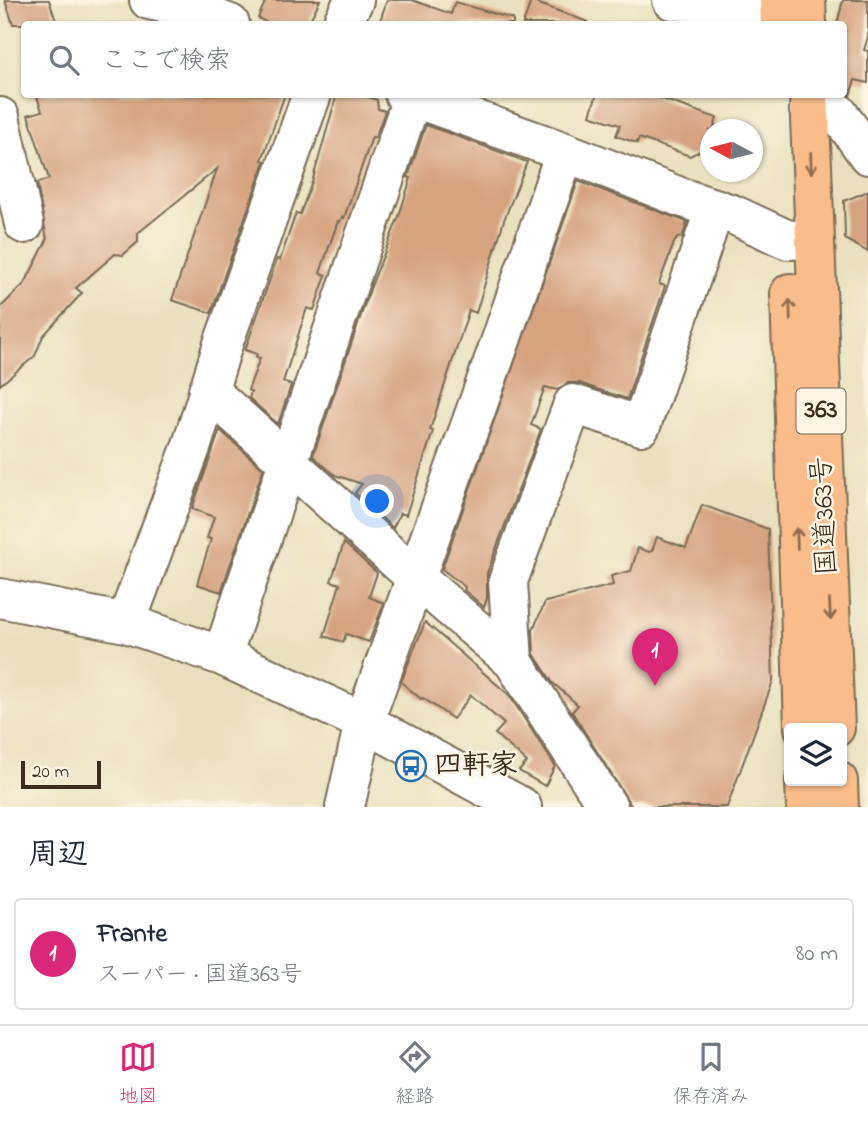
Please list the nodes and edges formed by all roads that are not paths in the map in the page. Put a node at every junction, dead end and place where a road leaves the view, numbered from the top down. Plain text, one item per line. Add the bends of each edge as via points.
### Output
1 (149, 0) edge
2 (354, 0) edge
3 (672, 0) edge
4 (191, 4) edge
5 (790, 13) edge
6 (224, 21) edge
7 (344, 21) edge
8 (311, 98) edge
9 (407, 98) edge
10 (414, 98) edge
11 (800, 100) edge
12 (1, 122) edge
13 (565, 152) junction
14 (868, 155) edge
15 (715, 208) junction
16 (24, 224) dead end
17 (801, 240) junction
18 (208, 390) junction
19 (287, 462) junction
20 (416, 579) junction
21 (0, 598) edge
22 (126, 623) junction
23 (222, 656) junction
24 (513, 661) junction
25 (364, 722) junction
26 (804, 723) edge
27 (835, 723) edge
28 (805, 786) edge
29 (838, 786) edge
30 (345, 807) edge
31 (522, 807) edge
32 (608, 807) edge
33 (806, 807) edge
34 (839, 807) edge

1 - 4 street
2 - 7 street
3 - 5 street
4 - 6 street
8 - 18 street
9 - 19 street
10 - 13 street
11 - 14 street via 838,113
11 - 17 highway, 国道363号 / 363
12 - 16 street
13 - 15 street
13 - 20 street
15 - 17 street
15 - 24 street via 641,426 573,404 508,581
26 -> 17 highway, 国道363号 / 363
17 -> 27 highway, 国道363号 / 363
18 - 19 street
18 - 22 street
19 - 20 street
19 - 23 street
20 - 24 street
20 - 25 street
21 - 22 street
22 - 23 street
23 - 25 street
24 - 32 street
25 - 30 street
25 - 31 street
28 - 33 highway
29 - 34 highway

